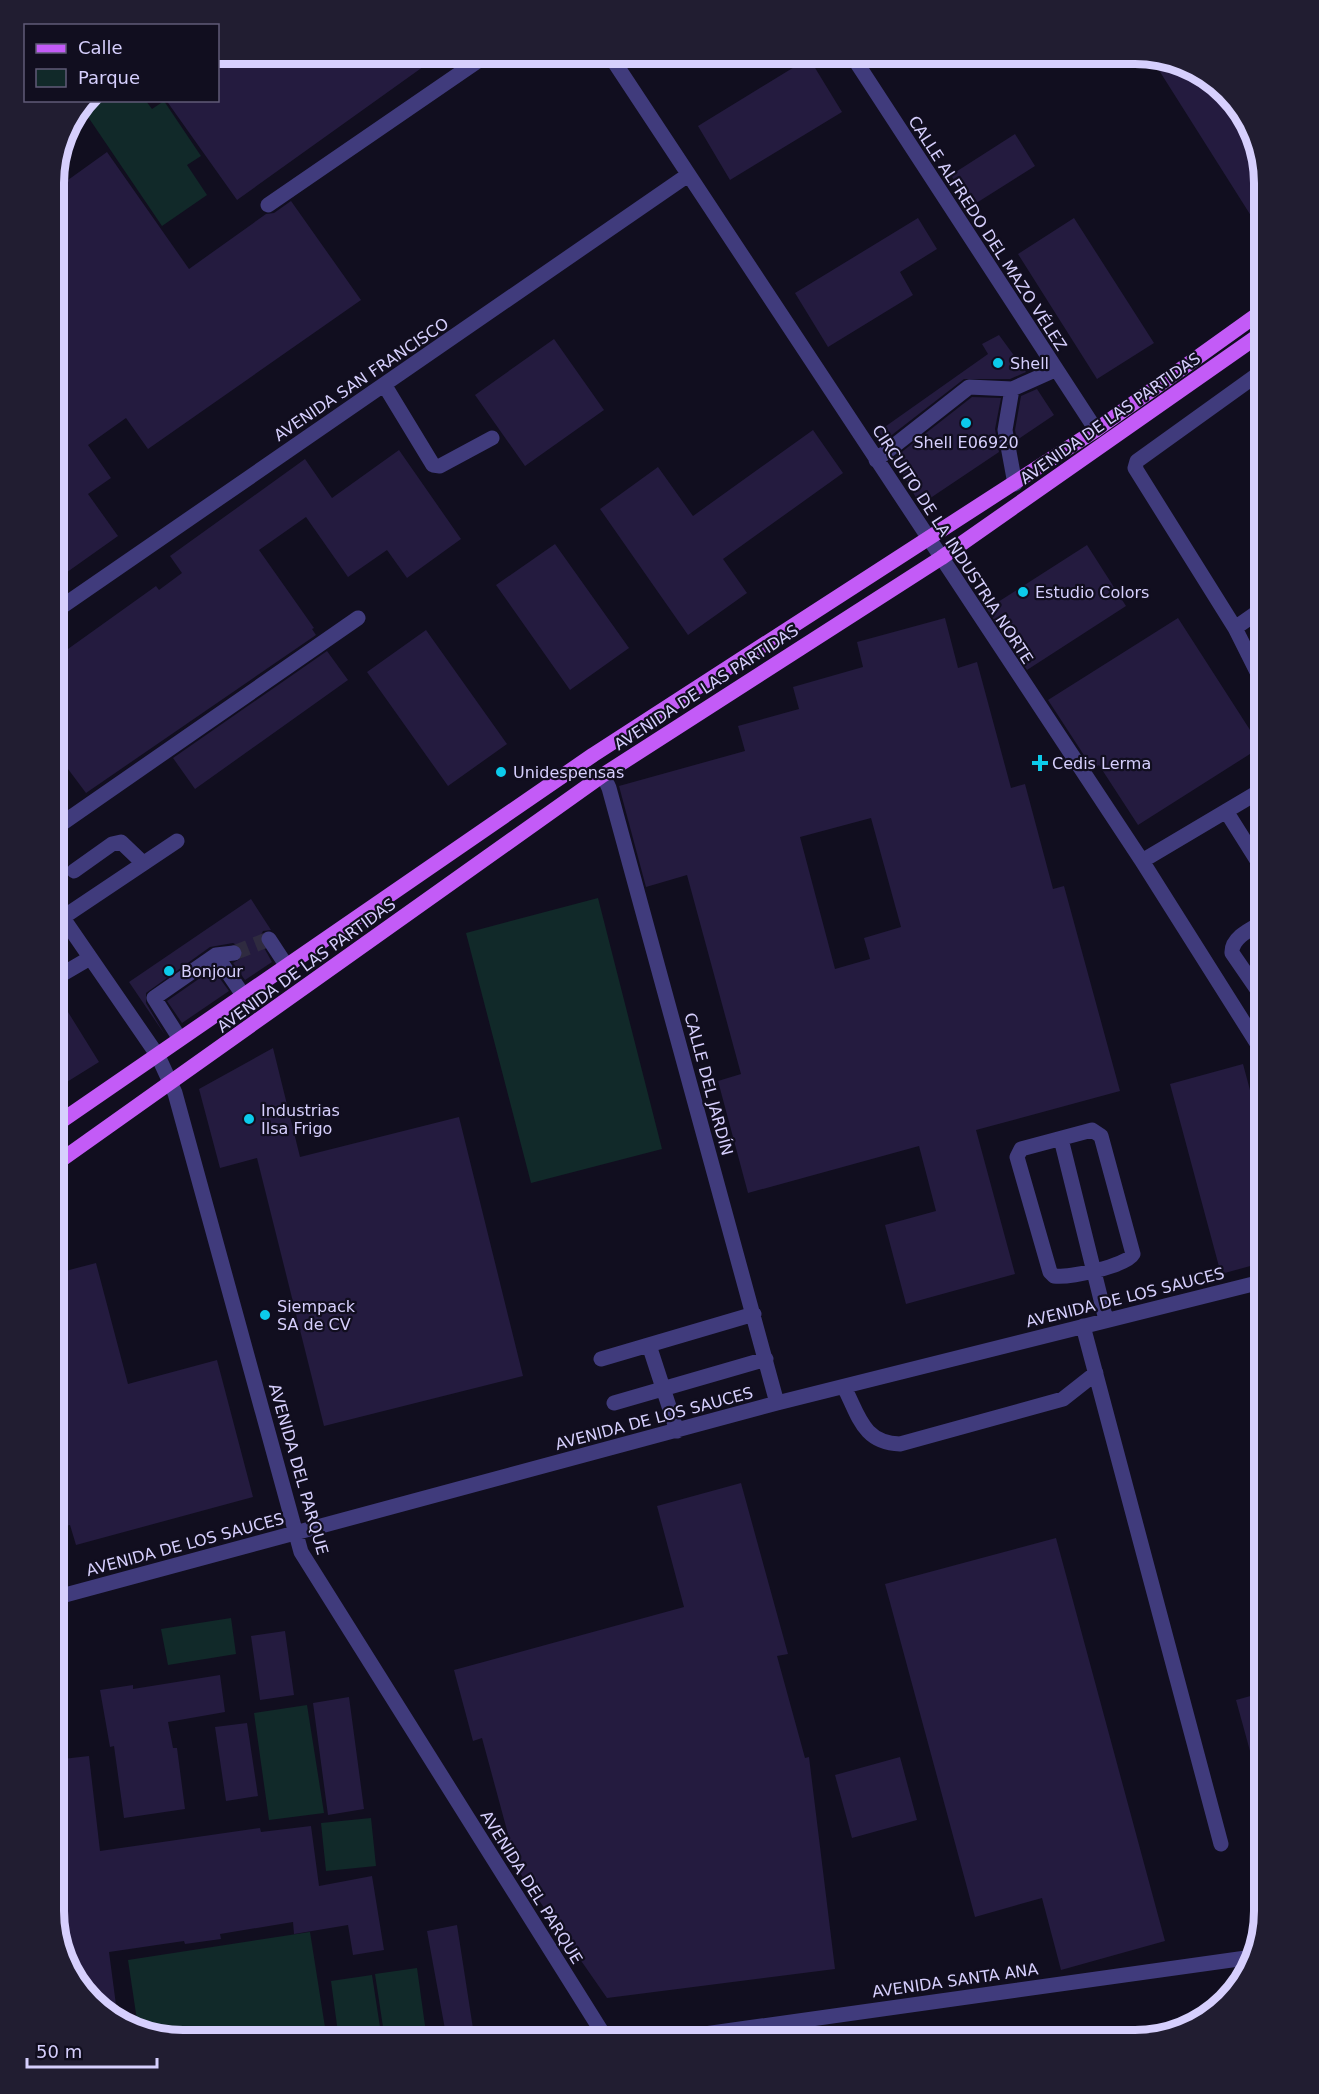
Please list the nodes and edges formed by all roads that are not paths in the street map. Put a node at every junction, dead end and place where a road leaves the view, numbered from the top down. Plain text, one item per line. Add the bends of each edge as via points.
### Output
1 (473, 64) edge
2 (616, 64) edge
3 (858, 65) edge
4 (688, 175) junction
5 (268, 205) dead end
6 (1254, 317) edge
7 (1254, 339) edge
8 (1055, 370) junction
9 (1254, 377) edge
10 (385, 386) junction
11 (1012, 389) junction
12 (1096, 430) junction
13 (492, 438) dead end
14 (876, 460) junction
15 (1015, 484) junction
16 (927, 537) junction
17 (941, 558) junction
18 (65, 605) edge
19 (1254, 615) edge
20 (358, 618) dead end
21 (1235, 628) junction
22 (1254, 666) edge
23 (603, 775) junction
24 (1254, 794) edge
25 (1226, 811) junction
26 (65, 822) edge
27 (177, 841) dead end
28 (1254, 856) edge
29 (1142, 861) junction
30 (143, 863) junction
31 (74, 871) dead end
32 (65, 908) edge
33 (65, 921) edge
34 (1254, 928) edge
35 (269, 939) dead end
36 (234, 953) tunnel mouth
37 (216, 955) junction
38 (90, 958) junction
39 (286, 965) junction
40 (65, 973) edge
41 (1254, 985) edge
42 (243, 995) junction
43 (180, 1039) junction
44 (1254, 1039) edge
45 (158, 1056) junction
46 (171, 1083) junction
47 (64, 1119) edge
48 (1061, 1139) junction
49 (64, 1158) edge
50 (1094, 1270) junction
51 (1254, 1284) edge
52 (754, 1314) junction
53 (1106, 1320) junction
54 (1083, 1326) junction
55 (649, 1345) junction
56 (601, 1359) dead end
57 (766, 1359) junction
58 (1096, 1373) junction
59 (844, 1387) junction
60 (663, 1389) junction
61 (614, 1403) dead end
62 (777, 1403) junction
63 (677, 1431) junction
64 (296, 1533) junction
65 (64, 1595) edge
66 (1221, 1844) dead end
67 (1244, 1958) edge
68 (600, 2029) edge
69 (736, 2030) edge

1 - 5 street
2 - 4 street, CIRCUITO DE LA INDUSTRIA NORTE
3 - 8 street, CALLE ALFREDO DEL MAZO VÉLEZ
4 - 10 street, AVENIDA SAN FRANCISCO
4 - 14 street, CIRCUITO DE LA INDUSTRIA NORTE
6 - 12 main road, AVENIDA DE LAS PARTIDAS
7 - 17 main road, AVENIDA DE LAS PARTIDAS
8 - 11 street
8 - 12 street, CALLE ALFREDO DEL MAZO VÉLEZ
9 - 21 street via 1137,460 1135,468
10 - 13 street via 433,465 440,466
10 - 18 street, AVENIDA SAN FRANCISCO
11 - 14 street via 969,387
11 - 15 street via 1005,430
12 - 15 main road, AVENIDA DE LAS PARTIDAS
14 - 16 street, CIRCUITO DE LA INDUSTRIA NORTE
15 - 16 main road, AVENIDA DE LAS PARTIDAS
16 - 17 street, CIRCUITO DE LA INDUSTRIA NORTE
16 - 39 main road, AVENIDA DE LAS PARTIDAS via 593,755
17 - 23 main road, AVENIDA DE LAS PARTIDAS
17 - 29 street, CIRCUITO DE LA INDUSTRIA NORTE
19 - 21 street
20 - 26 street
21 - 22 street
23 - 46 main road, AVENIDA DE LAS PARTIDAS
23 - 52 street, CALLE DEL JARDÍN
24 - 25 street
25 - 28 street
25 - 29 street
27 - 30 street
29 - 44 street, CIRCUITO DE LA INDUSTRIA NORTE
30 - 31 street via 121,842 112,843
30 - 32 street
33 - 38 street, AVENIDA DEL PARQUE
34 - 41 street via 1234,941 1232,953
35 - 39 street
36 - 37 street
37 - 42 street
37 - 43 street via 154,998
38 - 40 street
38 - 45 street, AVENIDA DEL PARQUE
39 - 42 main road, AVENIDA DE LAS PARTIDAS
42 - 43 main road, AVENIDA DE LAS PARTIDAS
43 - 45 main road, AVENIDA DE LAS PARTIDAS
45 - 46 street, AVENIDA DEL PARQUE
45 - 47 main road, AVENIDA DE LAS PARTIDAS
46 - 49 main road, AVENIDA DE LAS PARTIDAS
46 - 64 street, AVENIDA DEL PARQUE
48 - 50 street
48 - 50 street via 1092,1130 1101,1136 1133,1254 1127,1261
48 - 50 street via 1021,1149 1017,1156 1050,1272 1059,1277
50 - 53 street
51 - 53 street, AVENIDA DE LOS SAUCES
52 - 55 street
52 - 57 street, CALLE DEL JARDÍN
53 - 54 street, AVENIDA DE LOS SAUCES
54 - 58 street
54 - 59 street, AVENIDA DE LOS SAUCES
55 - 56 street
55 - 60 street
57 - 60 street
57 - 62 street, CALLE DEL JARDÍN
58 - 59 street via 1063,1399 900,1444 870,1437
58 - 66 street
59 - 62 street, AVENIDA DE LOS SAUCES
60 - 61 street
60 - 63 street
62 - 63 street, AVENIDA DE LOS SAUCES
63 - 64 street, AVENIDA DE LOS SAUCES
64 - 65 street, AVENIDA DE LOS SAUCES
64 - 68 street, AVENIDA DEL PARQUE via 310,1569
67 - 69 street, AVENIDA SANTA ANA

